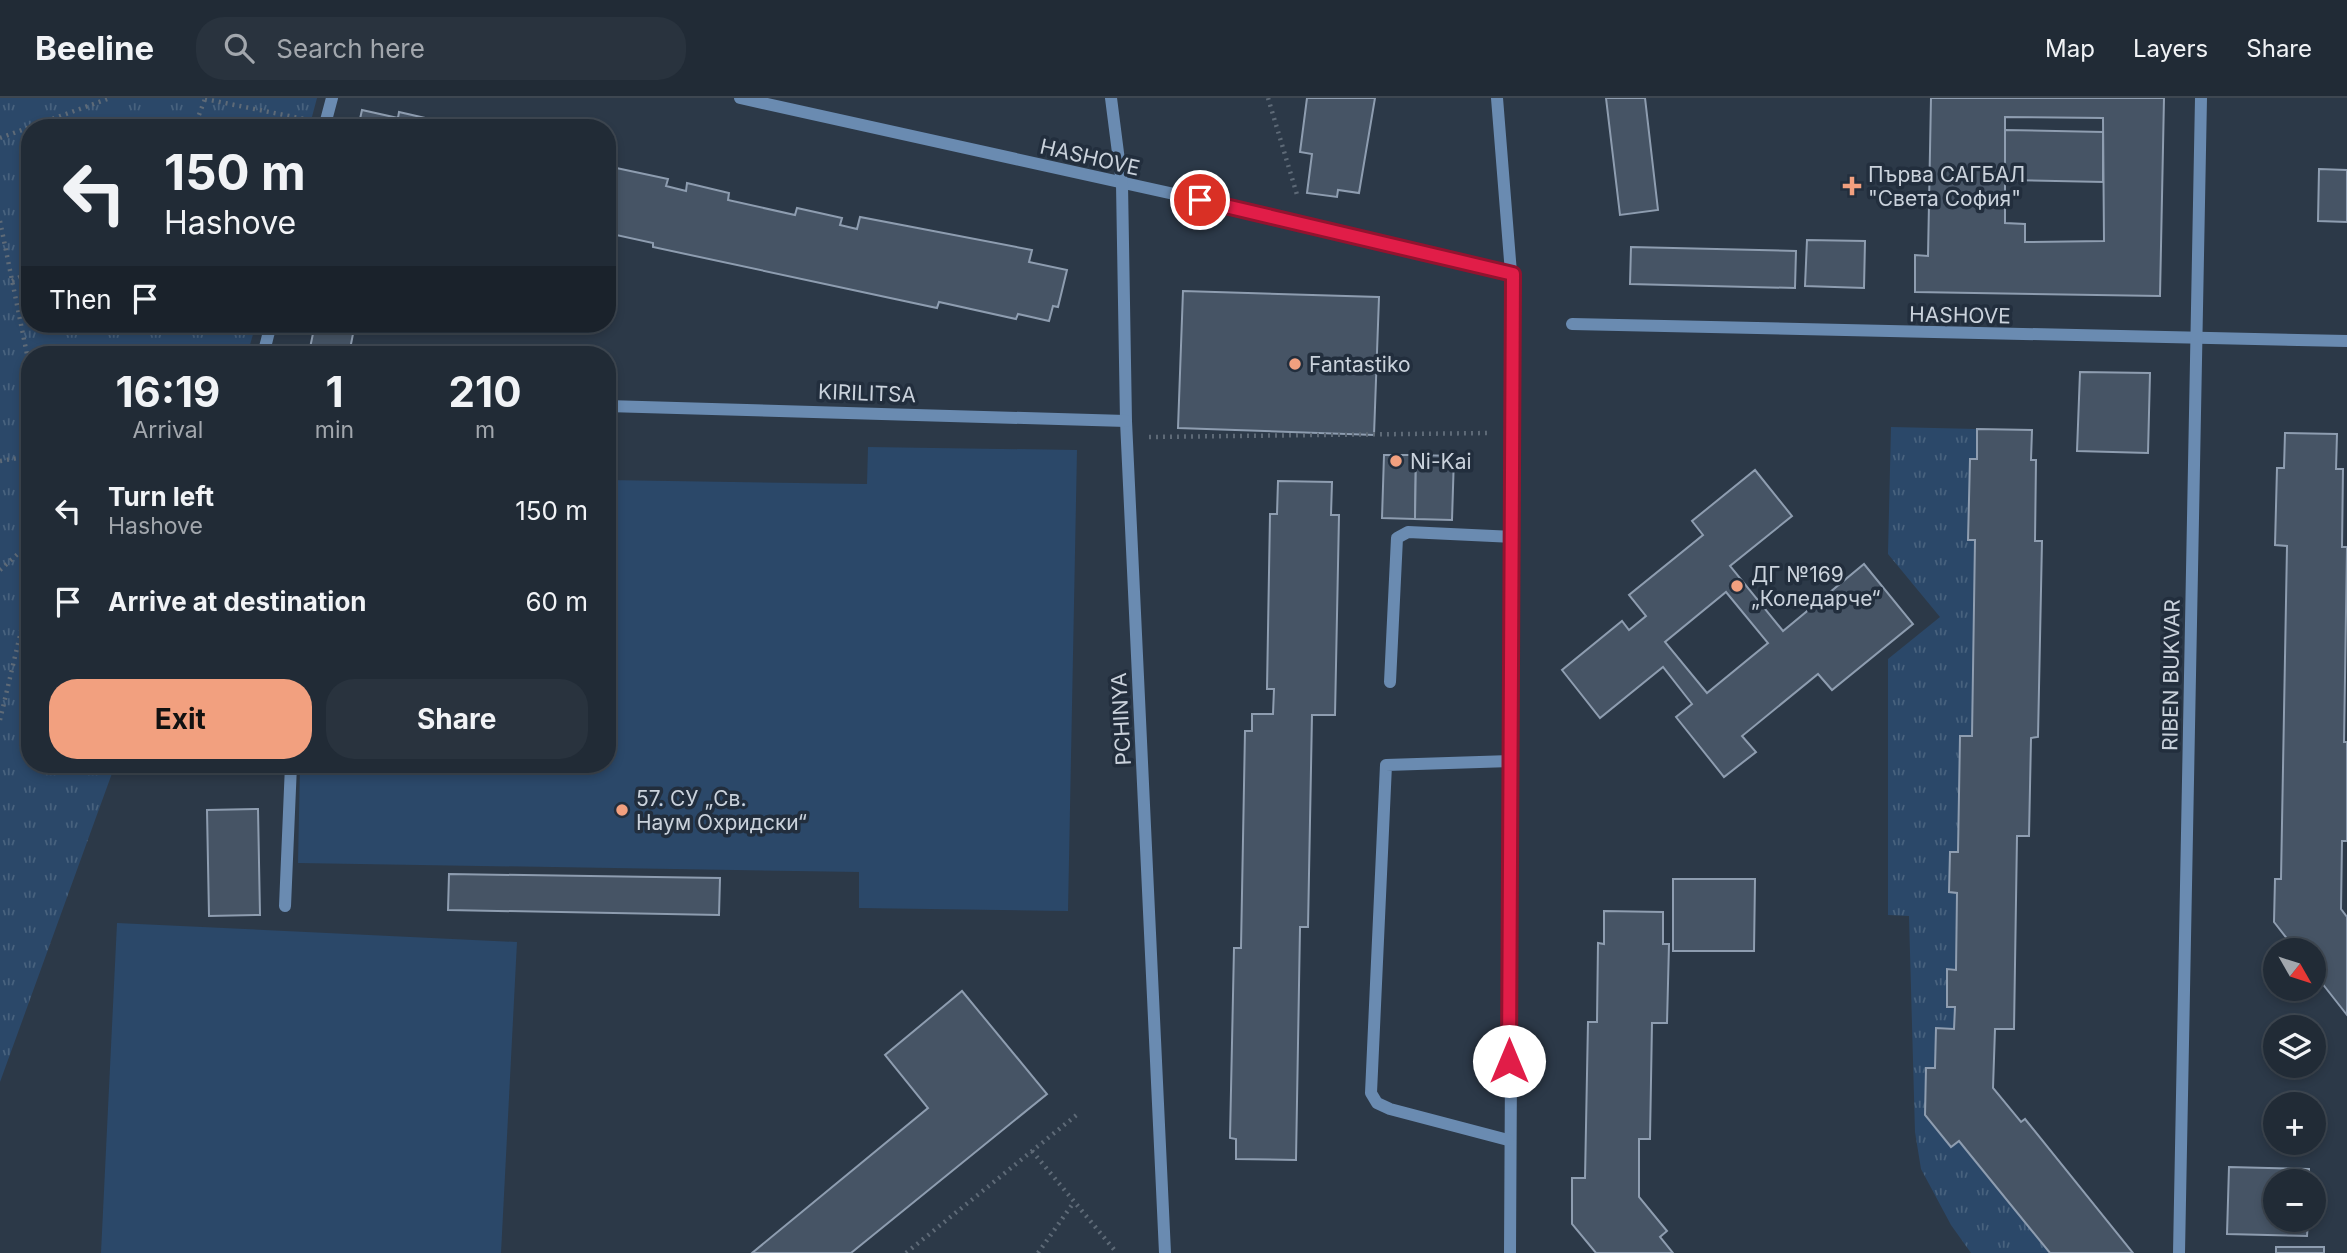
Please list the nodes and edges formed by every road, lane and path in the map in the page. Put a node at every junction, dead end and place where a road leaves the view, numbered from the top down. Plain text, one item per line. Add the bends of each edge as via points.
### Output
1 (110, 98) edge
2 (205, 98) edge
3 (332, 98) edge
4 (740, 98) edge
5 (1111, 98) edge
6 (1268, 98) edge
7 (1497, 98) edge
8 (2201, 98) edge
9 (52, 119) edge
10 (197, 119) edge
11 (294, 119) edge
12 (326, 119) edge
13 (21, 130) edge
14 (0, 138) edge
15 (1122, 184) junction
16 (0, 221) edge
17 (1305, 223) junction
18 (1513, 274) junction
19 (21, 276) edge
20 (12, 281) junction
21 (1572, 324) dead end
22 (21, 325) edge
23 (2197, 340) junction
24 (2347, 341) edge
25 (616, 406) edge
26 (1126, 421) junction
27 (1514, 433) junction
28 (1127, 438) junction
29 (21, 458) edge
30 (0, 461) edge
31 (1514, 537) junction
32 (21, 551) edge
33 (0, 570) edge
34 (21, 631) edge
35 (1390, 682) dead end
36 (0, 720) edge
37 (1511, 761) junction
38 (291, 773) edge
39 (285, 905) dead end
40 (1079, 1113) dead end
41 (1508, 1140) junction
42 (1032, 1151) junction
43 (1074, 1202) junction
44 (906, 1253) edge
45 (1038, 1253) edge
46 (1117, 1253) edge
47 (1165, 1253) edge
48 (1510, 1253) edge
49 (2179, 1253) edge

1 - 9 path
2 - 10 path
2 - 11 path
3 - 12 street
4 - 15 street, HASHOVE
5 - 15 street, PCHINYA
6 - 17 path
7 - 18 street
8 - 23 street, RIBEN BUKVAR
13 - 14 path
15 - 17 street, HASHOVE
15 - 26 street, PCHINYA
16 - 20 path
17 - 18 street, HASHOVE
18 - 27 street
19 - 20 path
20 - 22 path
21 - 23 street, HASHOVE
23 - 24 street, HASHOVE
23 - 49 street, RIBEN BUKVAR
25 - 26 street, KIRILITSA
26 - 28 street, PCHINYA
27 - 28 path
27 - 31 street
28 - 47 street, PCHINYA
29 - 30 path
31 - 35 street via 1408,532 1397,538
31 - 37 street
32 - 33 path
34 - 36 path
37 - 41 street
37 - 41 street via 1386,765 1371,1093 1377,1103 1390,1109
38 - 39 street
40 - 42 path
41 - 48 street
42 - 43 path
42 - 44 path
43 - 45 path
43 - 46 path

